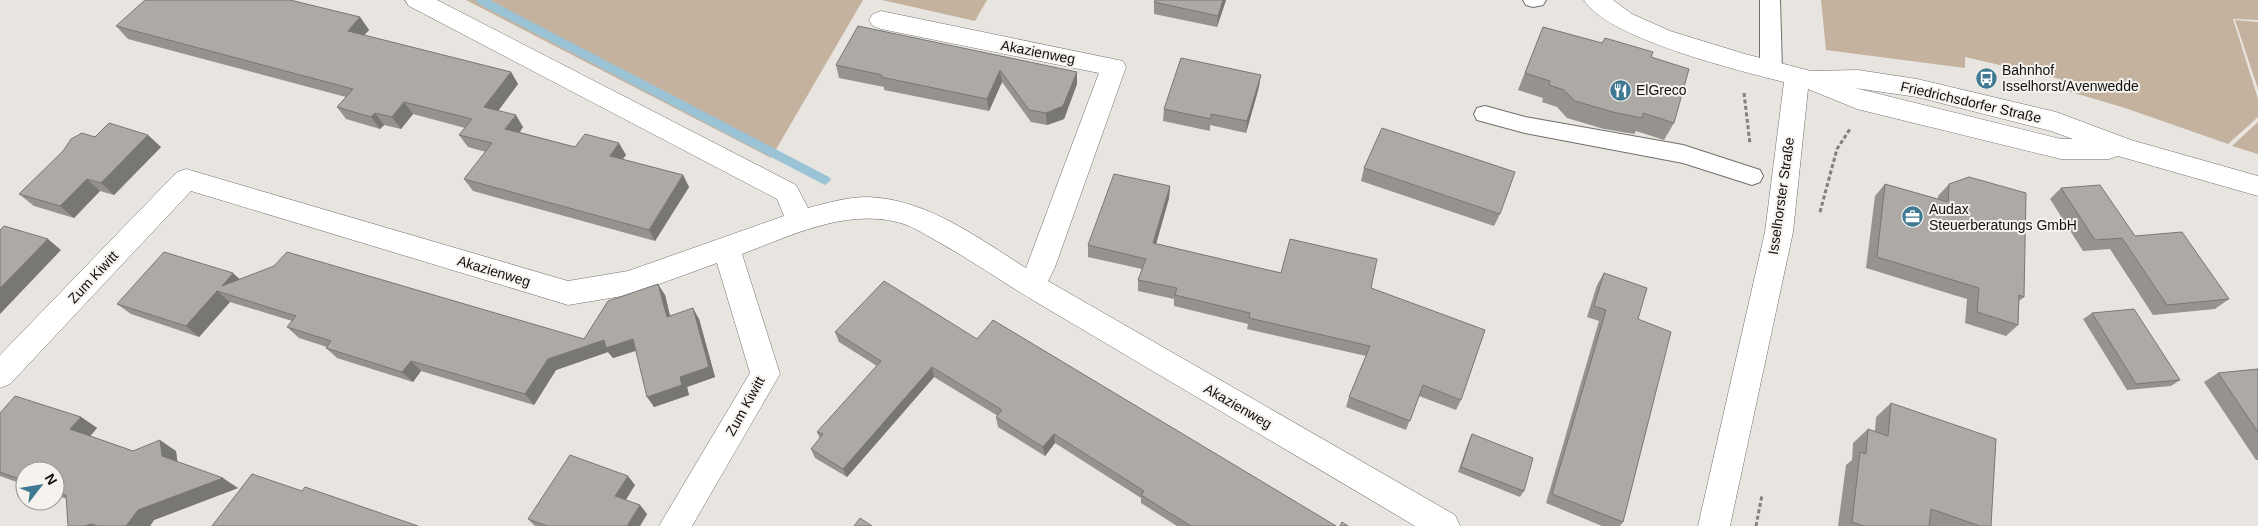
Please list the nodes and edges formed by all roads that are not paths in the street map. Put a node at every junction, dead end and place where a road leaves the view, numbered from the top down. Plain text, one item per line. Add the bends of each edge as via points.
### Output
1 (417, 0) edge
2 (1596, 0) edge
3 (1770, 0) edge
4 (881, 20) dead end
5 (1793, 76) junction
6 (1486, 114) dead end
7 (1752, 176) road end
8 (186, 179) joint
9 (2258, 186) edge
10 (800, 221) junction
11 (726, 247) junction
12 (1031, 285) junction
13 (0, 375) edge
14 (675, 526) edge
15 (1444, 526) edge
16 (1714, 526) edge

1 - 10 street via 787,192
2 - 5 street via 1624,20 1661,37
3 - 5 lane
4 - 12 street, Akazienweg via 1114,67 1041,267
5 - 9 street, Friedrichsdorfer Straße via 1857,100 2061,149 2126,150
5 - 16 street, Isselhorster Straße via 1779,232
6 - 7 lane via 1683,154
8 - 11 street, Akazienweg via 568,293 629,283
8 - 13 street, Zum Kiwitt
10 - 11 street, Akazienweg
10 - 12 street, Akazienweg via 858,208 896,211 918,218 961,241
11 - 14 street, Zum Kiwitt via 765,374
12 - 15 street, Akazienweg

